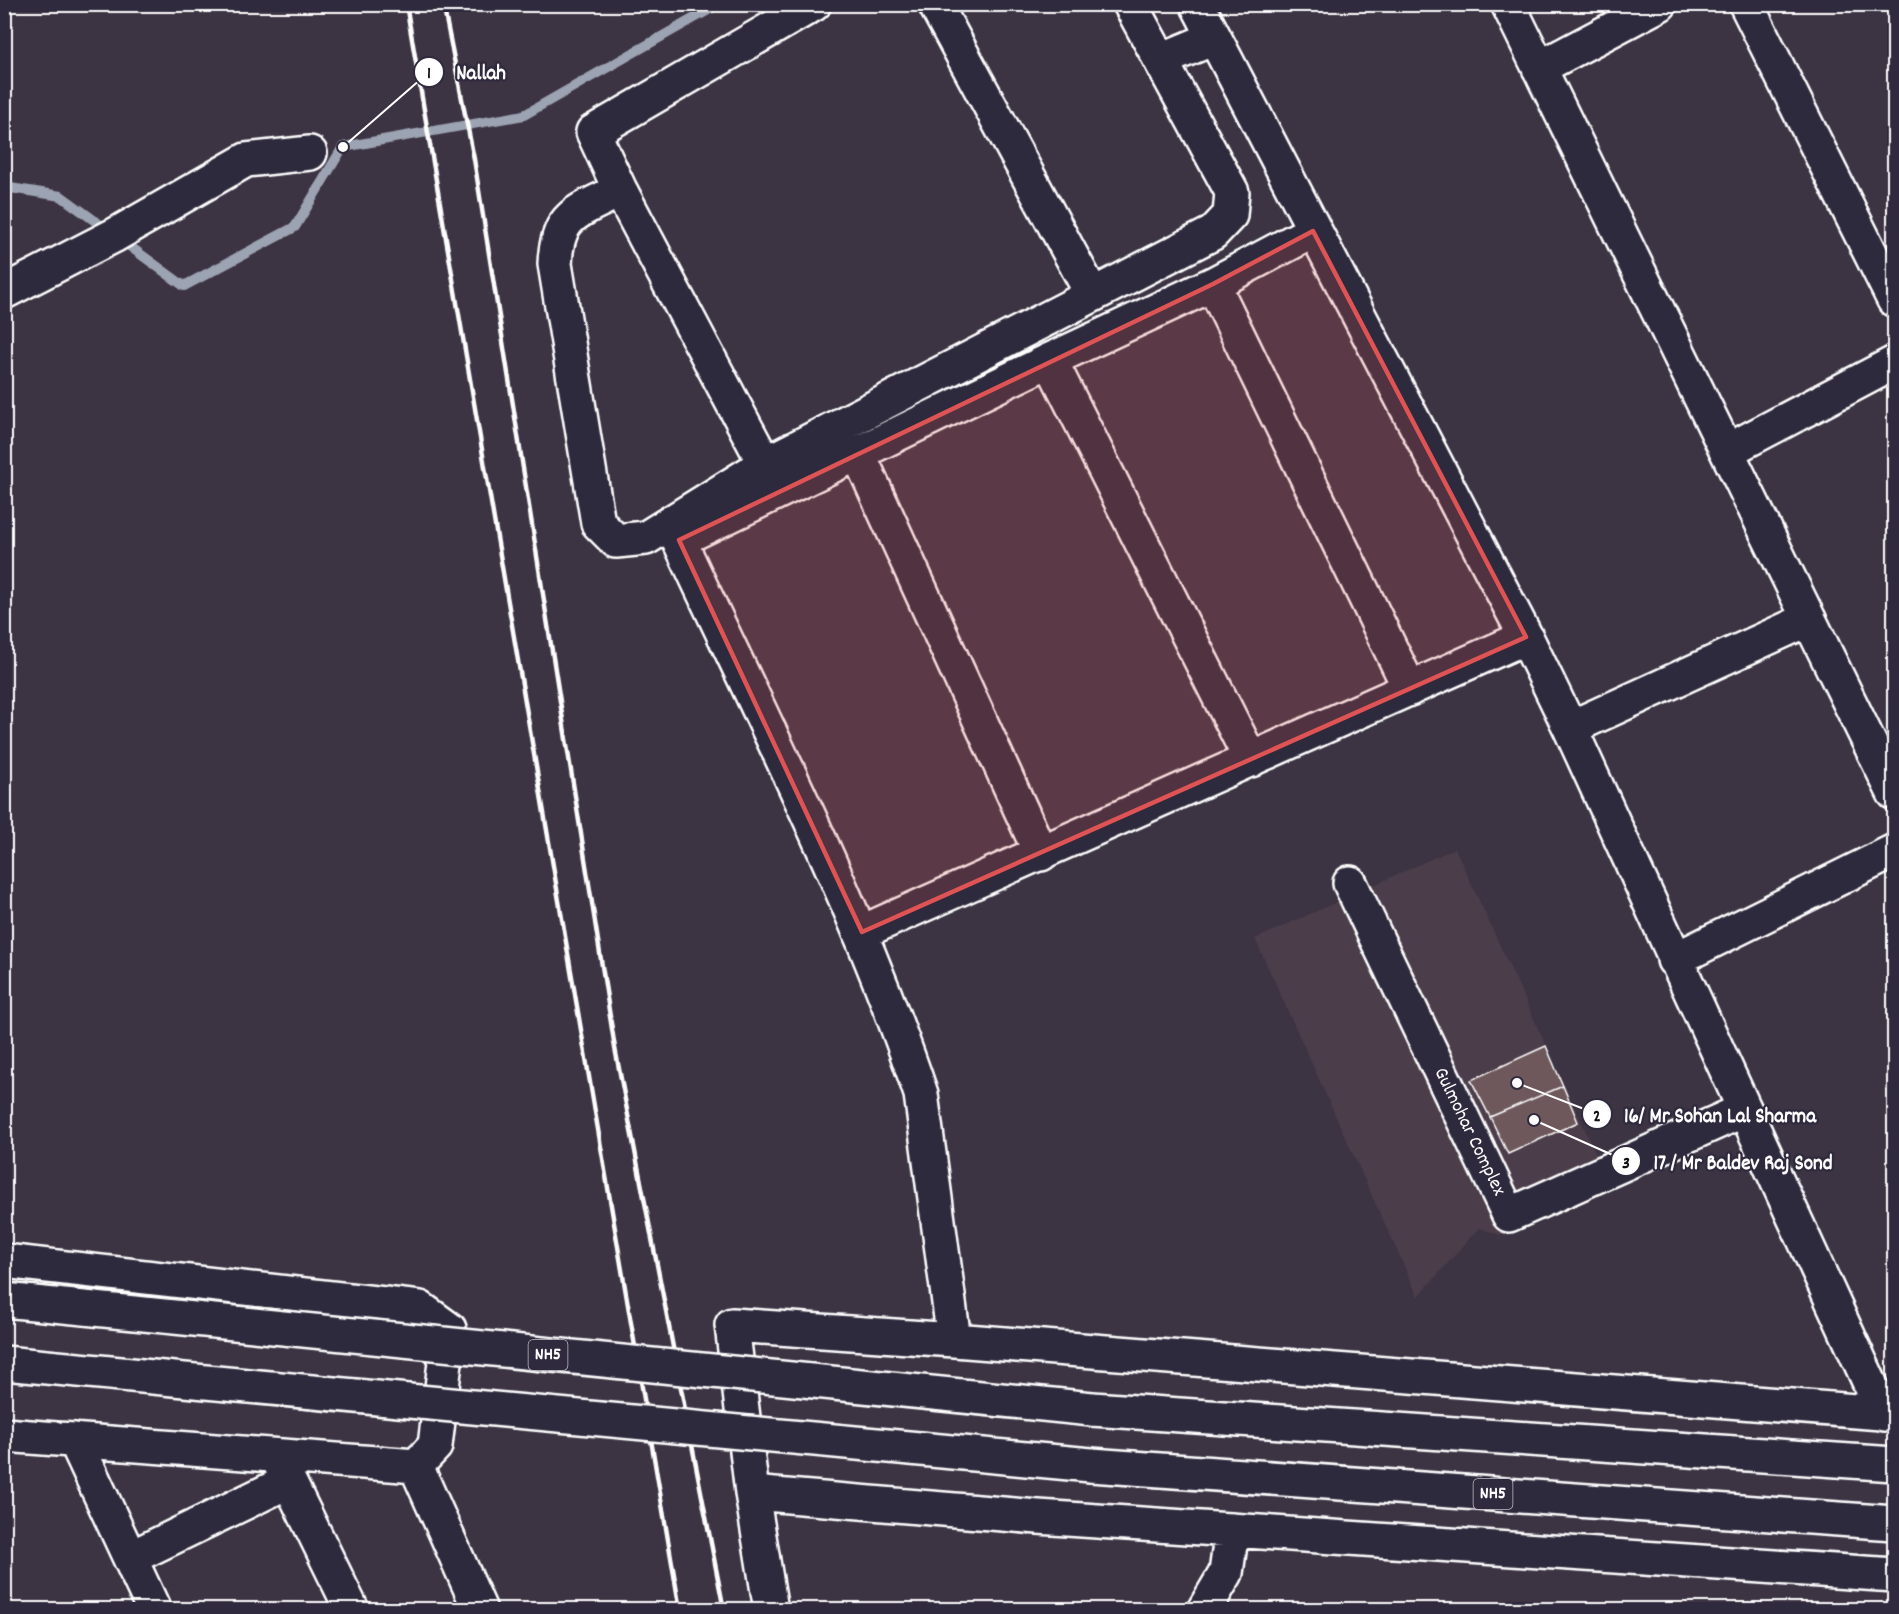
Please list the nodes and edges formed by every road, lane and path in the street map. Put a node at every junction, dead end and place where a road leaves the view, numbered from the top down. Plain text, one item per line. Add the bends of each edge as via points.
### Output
1 (814, 4) edge
2 (935, 4) edge
3 (1130, 4) edge
4 (1197, 4) edge
5 (1508, 4) edge
6 (1660, 4) edge
7 (1746, 4) edge
8 (1214, 38) junction
9 (1161, 60) junction
10 (1539, 68) junction
11 (310, 153) dead end
12 (620, 190) junction
13 (1313, 231) junction
14 (1213, 284) junction
15 (4, 292) edge
16 (1092, 294) junction
17 (1894, 300) edge
18 (1050, 360) junction
19 (1894, 363) edge
20 (1727, 451) junction
21 (858, 453) junction
22 (765, 464) junction
23 (1809, 619) junction
24 (1526, 637) junction
25 (1410, 689) junction
26 (1570, 728) junction
27 (1251, 760) junction
28 (1894, 793) edge
29 (1894, 851) edge
30 (1041, 854) junction
31 (1350, 883) dead end
32 (862, 932) junction
33 (1674, 960) junction
34 (1744, 1110) junction
35 (4, 1261) edge
36 (4, 1300) edge
37 (954, 1340) junction
38 (4, 1363) edge
39 (1889, 1414) edge
40 (4, 1435) edge
41 (1894, 1464) edge
42 (416, 1466) junction
43 (283, 1468) junction
44 (752, 1493) junction
45 (1894, 1523) edge
46 (1232, 1530) junction
47 (130, 1558) junction
48 (1894, 1575) edge
49 (154, 1610) edge
50 (352, 1610) edge
51 (480, 1610) edge
52 (771, 1610) edge
53 (1204, 1610) edge

1 - 12 main road via 593,132
2 - 16 main road
3 - 9 main road
4 - 8 main road
5 - 10 main road
6 - 10 main road
7 - 17 main road
8 - 9 main road
8 - 13 main road
9 - 16 main road via 1232,192 1230,215 1213,233
10 - 20 main road
11 - 15 main road via 246,160 115,235
12 - 22 main road
12 - 22 main road via 567,218 556,241 555,264 598,523 616,541 646,538
13 - 14 main road
13 - 24 main road
14 - 18 main road
14 - 25 main road
16 - 22 main road
18 - 21 main road
18 - 27 main road
19 - 20 main road
20 - 23 main road
21 - 30 main road
21 - 32 main road via 679,540
23 - 26 main road
23 - 28 main road
24 - 25 main road
24 - 26 main road
25 - 27 main road
26 - 33 main road
27 - 30 main road
29 - 33 main road
30 - 32 main road
31 - 34 main road, Gulmohar Complex via 1509,1215
32 - 37 main road via 921,1094
33 - 34 main road
34 - 39 main road
35 - 42 main road via 420,1308 449,1329 435,1446
36 - 41 main road, NH5, bridge via 1092,1409
37 - 39 main road
37 - 44 main road via 732,1325
38 - 45 main road, NH5, bridge via 1091,1465
40 - 43 main road
40 - 47 main road via 75,1440
42 - 43 main road
42 - 51 main road
43 - 47 main road
43 - 50 main road
44 - 46 main road
44 - 52 main road
46 - 48 main road
46 - 53 main road via 1226,1573
47 - 49 main road

